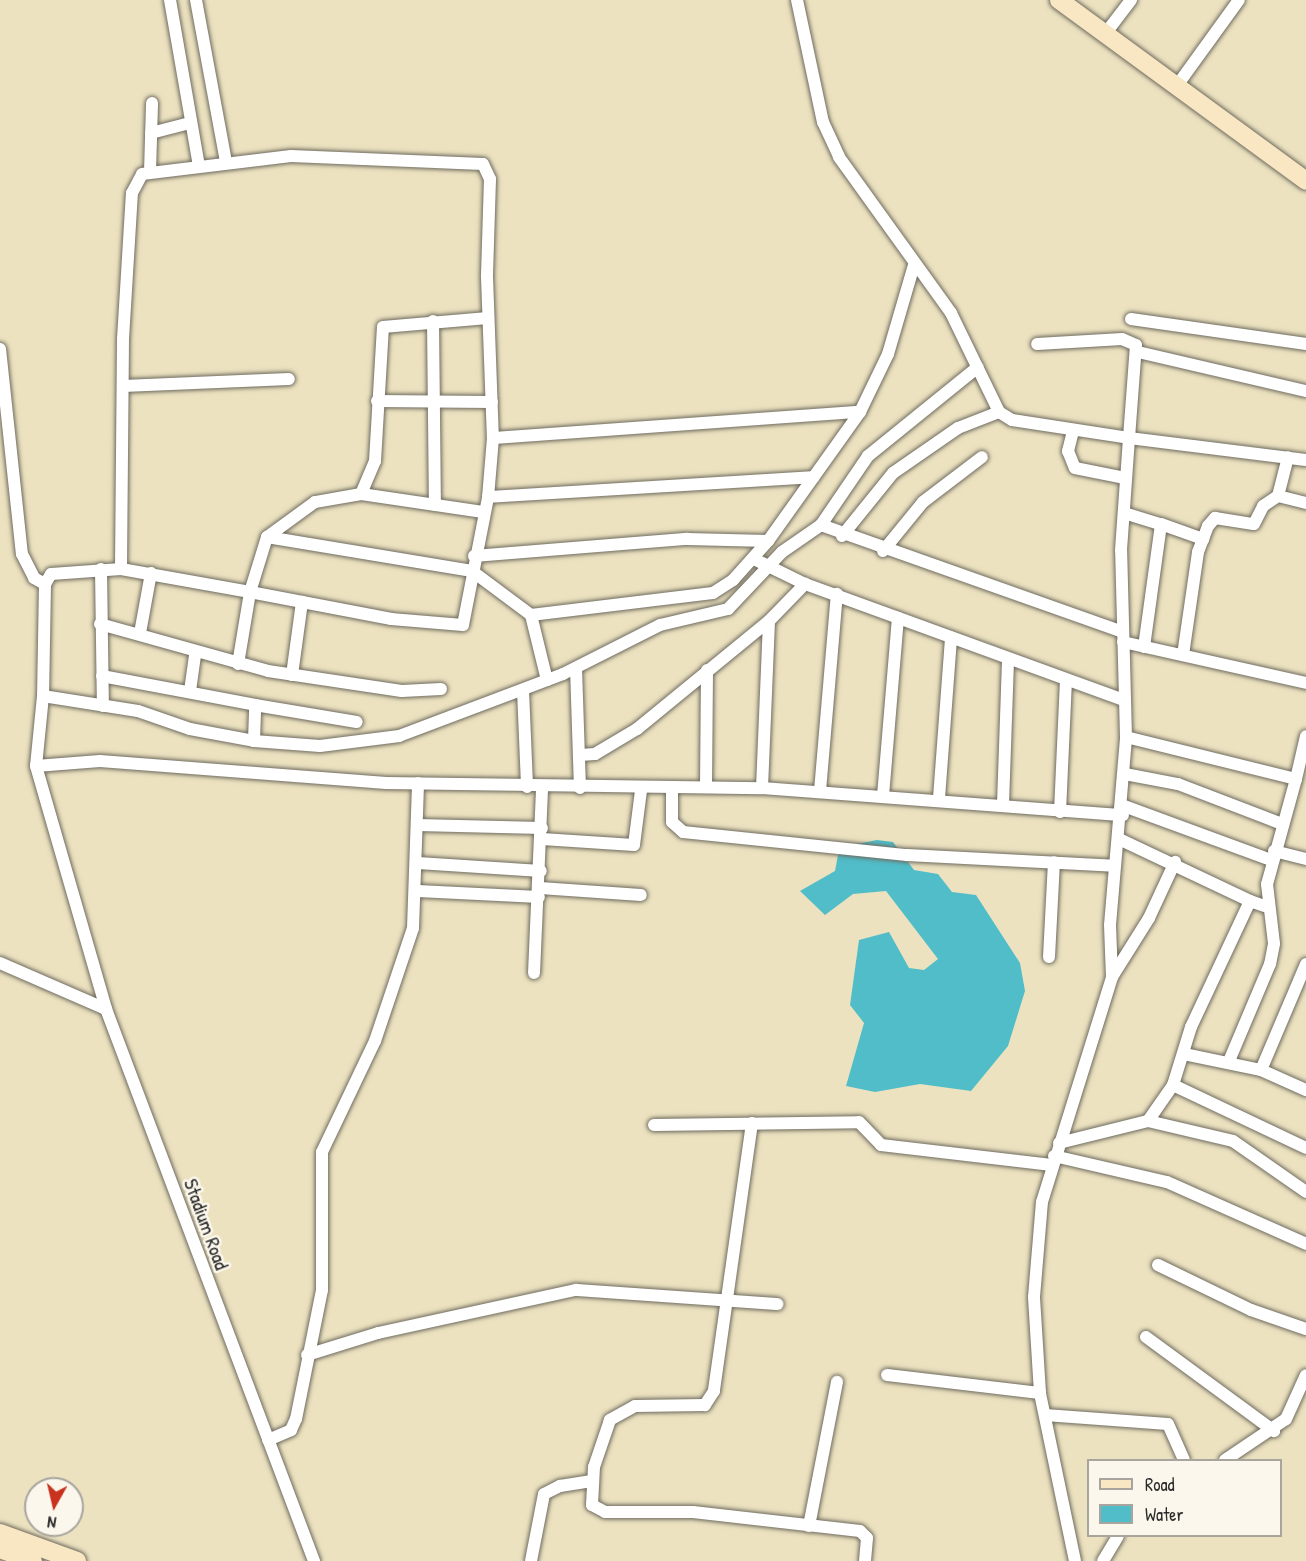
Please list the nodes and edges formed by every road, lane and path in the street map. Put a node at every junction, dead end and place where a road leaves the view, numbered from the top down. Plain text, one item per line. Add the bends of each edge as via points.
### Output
1 (170, 0) edge
2 (196, 0) edge
3 (797, 0) edge
4 (1059, 0) edge
5 (1131, 0) edge
6 (1239, 0) edge
7 (1105, 34) junction
8 (1176, 87) junction
9 (152, 103) dead end
10 (190, 123) junction
11 (151, 133) junction
12 (226, 162) junction
13 (198, 167) junction
14 (150, 172) junction
15 (1306, 181) edge
16 (914, 265) junction
17 (488, 318) junction
18 (1131, 319) dead end
19 (433, 321) junction
20 (1037, 344) dead end
21 (1306, 344) edge
22 (0, 349) edge
23 (1138, 352) junction
24 (978, 368) junction
25 (289, 379) dead end
26 (123, 386) junction
27 (1306, 391) edge
28 (377, 401) junction
29 (436, 402) junction
30 (492, 402) junction
31 (860, 412) junction
32 (999, 412) junction
33 (1073, 431) junction
34 (494, 438) junction
35 (1129, 438) junction
36 (982, 457) dead end
37 (1288, 457) junction
38 (1306, 460) edge
39 (813, 477) junction
40 (1125, 478) junction
41 (361, 494) junction
42 (1278, 496) junction
43 (488, 497) junction
44 (1306, 503) edge
45 (435, 505) junction
46 (483, 512) junction
47 (1124, 513) junction
48 (1161, 524) junction
49 (822, 525) junction
50 (842, 536) junction
51 (267, 537) junction
52 (1203, 539) junction
53 (768, 542) junction
54 (884, 550) junction
55 (474, 556) junction
56 (754, 559) junction
57 (772, 567) junction
58 (101, 569) junction
59 (121, 569) junction
60 (472, 571) junction
61 (151, 573) junction
62 (45, 584) junction
63 (805, 584) junction
64 (250, 592) junction
65 (837, 594) junction
66 (302, 602) junction
67 (531, 615) junction
68 (898, 618) junction
69 (769, 621) junction
70 (100, 624) junction
71 (140, 633) junction
72 (951, 637) junction
73 (1123, 637) junction
74 (1144, 646) junction
75 (195, 654) junction
76 (1183, 655) junction
77 (1008, 658) junction
78 (238, 664) junction
79 (576, 668) junction
80 (707, 670) junction
81 (292, 675) junction
82 (102, 676) junction
83 (1066, 680) junction
84 (547, 681) junction
85 (1306, 683) edge
86 (441, 689) dead end
87 (523, 690) junction
88 (190, 691) junction
89 (43, 696) junction
90 (1124, 700) junction
91 (255, 705) junction
92 (103, 706) junction
93 (357, 722) dead end
94 (1126, 736) junction
95 (1306, 736) edge
96 (254, 741) junction
97 (580, 755) junction
98 (36, 766) junction
99 (1125, 774) junction
100 (1296, 779) junction
101 (418, 783) junction
102 (706, 786) junction
103 (527, 787) junction
104 (542, 788) junction
105 (580, 788) junction
106 (762, 788) junction
107 (672, 789) junction
108 (640, 790) junction
109 (820, 791) junction
110 (883, 796) junction
111 (939, 798) junction
112 (1003, 804) junction
113 (1123, 810) junction
114 (1060, 812) junction
115 (1282, 824) junction
116 (417, 825) junction
117 (542, 833) junction
118 (1119, 839) junction
119 (1273, 855) junction
120 (1306, 859) edge
121 (1054, 862) junction
122 (1174, 862) junction
123 (418, 863) junction
124 (1114, 866) junction
125 (541, 871) junction
126 (418, 891) junction
127 (540, 892) junction
128 (641, 895) dead end
129 (1250, 901) junction
130 (1267, 907) junction
131 (1048, 957) dead end
132 (0, 963) edge
133 (1306, 964) edge
134 (534, 974) dead end
135 (1112, 977) junction
136 (106, 1009) junction
137 (1184, 1054) junction
138 (1229, 1061) junction
139 (1261, 1070) junction
140 (1173, 1085) junction
141 (1306, 1090) edge
142 (1148, 1121) junction
143 (752, 1123) junction
144 (654, 1125) dead end
145 (1059, 1143) junction
146 (1306, 1148) edge
147 (1053, 1160) junction
148 (1306, 1192) edge
149 (1306, 1244) edge
150 (1158, 1265) dead end
151 (730, 1301) junction
152 (778, 1304) dead end
153 (1306, 1329) edge
154 (1146, 1337) dead end
155 (307, 1356) junction
156 (887, 1375) dead end
157 (1306, 1375) edge
158 (837, 1382) dead end
159 (1040, 1393) junction
160 (1301, 1405) edge
161 (1045, 1414) junction
162 (1274, 1431) junction
163 (272, 1438) junction
164 (1183, 1459) edge
165 (1228, 1459) edge
166 (592, 1481) junction
167 (809, 1526) junction
168 (0, 1533) edge
169 (1117, 1537) edge
170 (0, 1549) edge
171 (33, 1561) edge
172 (77, 1561) edge
173 (314, 1561) edge
174 (531, 1561) edge
175 (865, 1561) edge
176 (1075, 1561) edge
177 (1103, 1561) edge

1 - 10 street
2 - 12 street
3 - 16 street via 824,122 839,157
4 - 7 street
5 - 7 street
6 - 8 street
7 - 8 street
8 - 15 street
9 - 11 street
10 - 11 street
10 - 13 street
11 - 14 street
12 - 13 street
12 - 17 street via 341,155 483,164 490,179
13 - 14 street
14 - 26 street via 137,176 132,193
16 - 24 street via 951,313
16 - 31 street via 888,354
17 - 19 street
17 - 30 street
18 - 21 street
19 - 28 street via 383,327
19 - 29 street
20 - 23 street via 1122,339
22 - 62 street via 22,554 34,578
23 - 27 street
23 - 35 street
24 - 32 street
24 - 49 street via 868,456
25 - 26 street
26 - 59 street
28 - 29 street
28 - 41 street via 375,461
29 - 30 street
29 - 45 street
30 - 34 street
31 - 34 street
31 - 39 street
32 - 33 street via 1012,420
32 - 50 street via 958,428 893,473
33 - 35 street
33 - 40 street via 1068,451 1075,468
34 - 43 street
35 - 37 street
35 - 40 street
36 - 54 street via 917,508
37 - 38 street
37 - 42 street
39 - 43 street
39 - 53 street
40 - 47 street
41 - 45 street
41 - 51 street via 315,502
42 - 44 street
42 - 52 street via 1263,506 1250,526 1211,520
43 - 46 street
45 - 46 street
46 - 55 street
47 - 48 street
47 - 73 street
48 - 52 street
48 - 74 street
49 - 50 street
49 - 57 street via 788,547
50 - 54 street
51 - 60 street
51 - 64 street
52 - 76 street
53 - 55 street via 687,539
53 - 56 street
54 - 73 street
55 - 60 street
56 - 57 street
56 - 67 street via 713,593
57 - 63 street
57 - 79 street via 715,616 660,625
58 - 59 street
58 - 62 street via 62,571
58 - 70 street
59 - 61 street
60 - 66 street via 466,621 457,626
60 - 67 street
61 - 64 street
61 - 71 street
62 - 89 street
63 - 65 street
63 - 69 street
64 - 66 street
64 - 78 street
65 - 68 street
65 - 109 street
66 - 81 street
67 - 84 street
68 - 72 street
68 - 110 street
69 - 80 street
69 - 106 street
70 - 71 street
70 - 82 street
71 - 75 street
72 - 77 street
72 - 111 street
73 - 74 street
73 - 90 street
74 - 76 street
75 - 78 street
75 - 88 street
76 - 85 street
77 - 83 street
77 - 112 street
78 - 81 street
79 - 84 street
79 - 97 street
80 - 97 street via 620,740
80 - 102 street
81 - 86 street via 402,691
82 - 88 street
82 - 92 street
83 - 90 street
83 - 114 street
84 - 87 street
87 - 96 street via 399,736 320,746
87 - 103 street
88 - 91 street
89 - 92 street
89 - 98 street
90 - 94 street
91 - 93 street
91 - 96 street
92 - 96 street
94 - 99 street
94 - 100 street
95 - 100 street
97 - 105 street
98 - 101 street via 100,762
98 - 136 street, Stadium Road
99 - 113 street
99 - 115 street via 1178,784
100 - 115 street
101 - 103 street
101 - 116 street
102 - 106 street
102 - 107 street
103 - 104 street
104 - 105 street
104 - 117 street
105 - 108 street
106 - 109 street
107 - 108 street
107 - 121 street via 672,822 683,832 907,855
108 - 117 street via 634,845
109 - 110 street
110 - 111 street
111 - 112 street
112 - 114 street
113 - 114 street
113 - 118 street
113 - 119 street
115 - 119 street
116 - 117 street
116 - 123 street
117 - 125 street
118 - 122 street
118 - 124 street
119 - 120 street
119 - 130 street
121 - 124 street
121 - 131 street
122 - 129 street
122 - 135 street via 1149,918
123 - 125 street
123 - 126 street
124 - 135 street
125 - 127 street
126 - 127 street
126 - 155 street via 389,1007 322,1152 326,1262
127 - 128 street
127 - 134 street
129 - 130 street
129 - 137 street via 1191,1027
130 - 138 street via 1273,928 1270,964
132 - 136 street
133 - 139 street
135 - 145 street
136 - 163 street, Stadium Road
137 - 138 street
137 - 140 street
138 - 139 street
139 - 141 street
140 - 142 street
140 - 146 street
142 - 145 street
142 - 148 street via 1233,1141
143 - 144 street
143 - 147 street via 859,1122 881,1145
143 - 151 street
145 - 147 street
147 - 149 street via 1167,1182
147 - 159 street via 1042,1202 1034,1297
150 - 153 street via 1251,1310
151 - 152 street
151 - 155 street via 576,1290 534,1295
151 - 166 street via 714,1391 705,1406 621,1410 605,1432
154 - 162 street
155 - 163 street via 291,1430
156 - 159 street
157 - 160 street
158 - 167 street
159 - 161 street
160 - 162 street
161 - 164 street via 1168,1424
161 - 176 street
162 - 165 street
163 - 173 street, Stadium Road
166 - 167 street via 592,1505 605,1512 693,1512
166 - 174 street via 560,1486 544,1494
167 - 175 street via 865,1533
168 - 172 street
169 - 177 street
170 - 171 street

